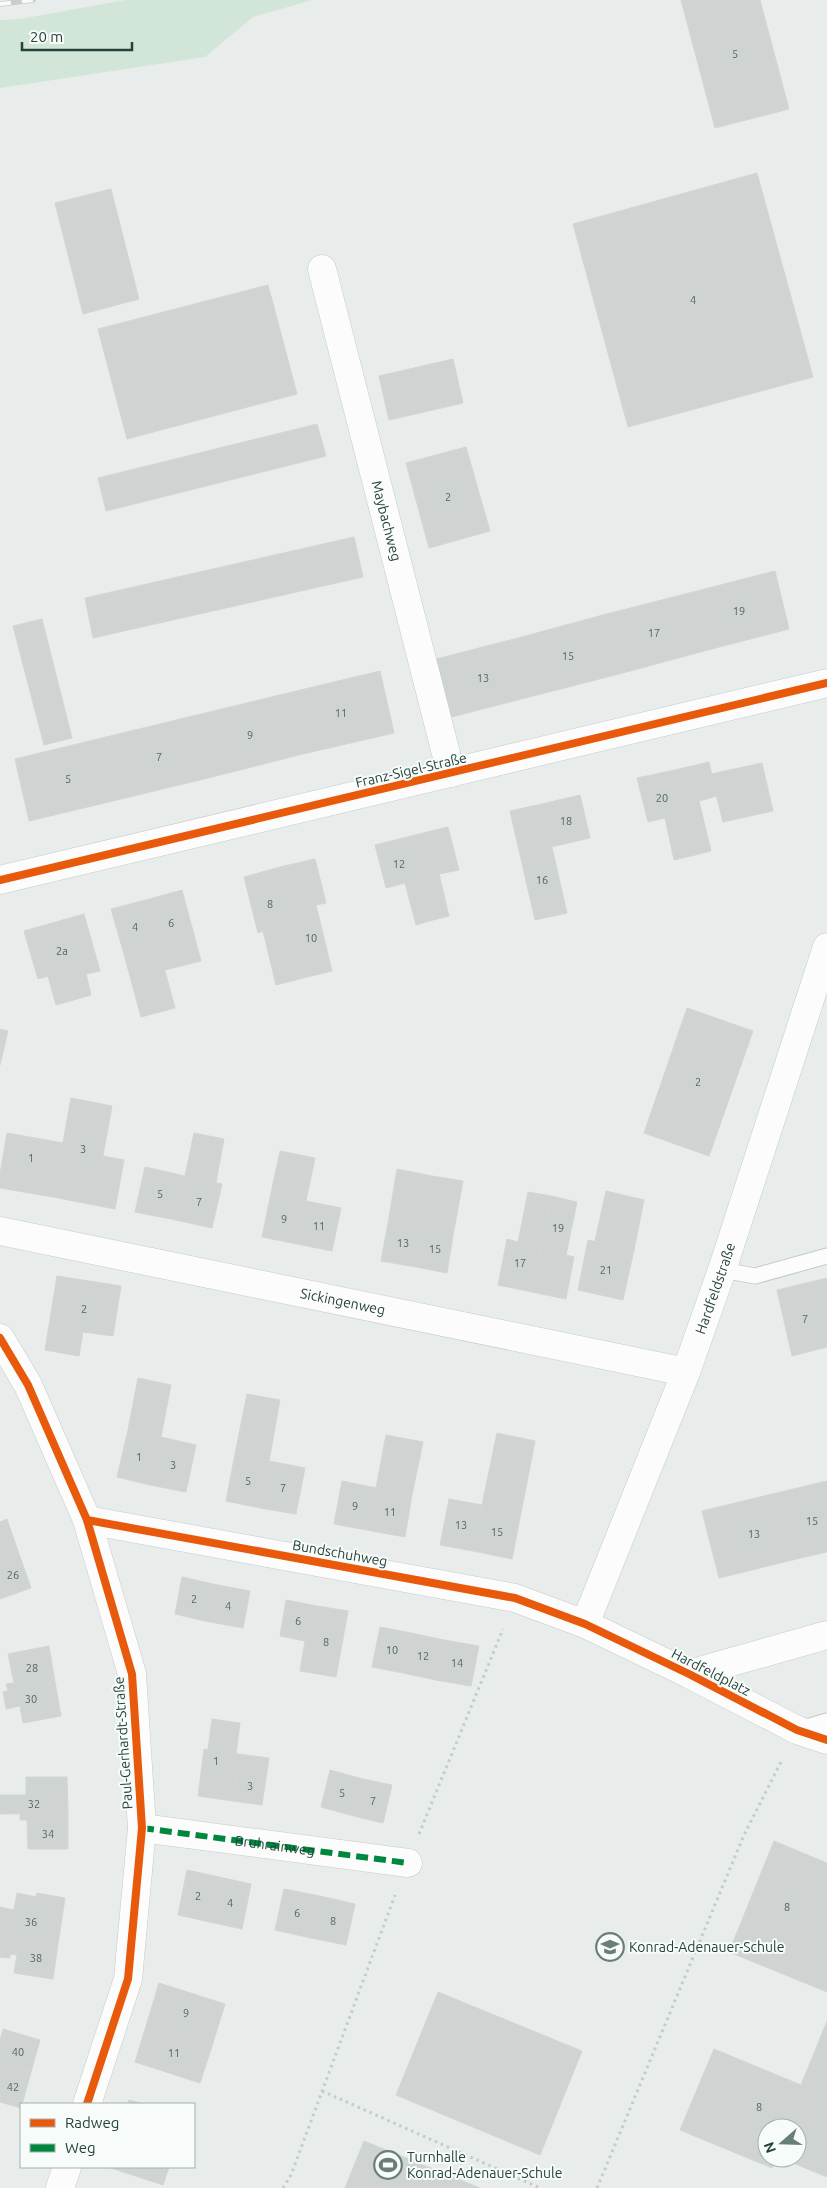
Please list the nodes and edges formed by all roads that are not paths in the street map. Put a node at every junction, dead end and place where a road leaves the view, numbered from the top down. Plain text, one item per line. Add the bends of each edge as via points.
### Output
1 (322, 269) dead end
2 (827, 683) edge
3 (451, 773) junction
4 (0, 880) edge
5 (827, 947) edge
6 (0, 1231) edge
7 (827, 1256) edge
8 (722, 1270) junction
9 (0, 1338) edge
10 (686, 1372) junction
11 (87, 1520) junction
12 (584, 1624) junction
13 (827, 1635) edge
14 (689, 1674) junction
15 (827, 1721) edge
16 (796, 1730) junction
17 (827, 1740) edge
18 (142, 1828) junction
19 (408, 1863) dead end
20 (87, 2103) edge
21 (67, 2168) edge
22 (60, 2188) edge

1 - 3 street, Maybachweg
2 - 3 street, Franz-Sigel-Straße
3 - 4 street, Franz-Sigel-Straße
5 - 8 street, Hardfeldstraße
6 - 10 street, Sickingenweg
7 - 8 lane via 755,1276
8 - 10 street, Hardfeldstraße
9 - 11 street, Paul-Gerhardt-Straße via 28,1385
10 - 12 street, Hardfeldstraße
11 - 12 street, Bundschuhweg via 515,1598
11 - 18 street, Paul-Gerhardt-Straße via 132,1674
12 - 14 street, Hardfeldplatz
13 - 14 street, Hardfeldplatz
14 - 16 street, Hardfeldplatz
15 - 16 lane
16 - 17 street, Hardfeldplatz
18 - 19 street, Bruhrainweg
18 - 20 street, Paul-Gerhardt-Straße via 128,1979
21 - 22 street

